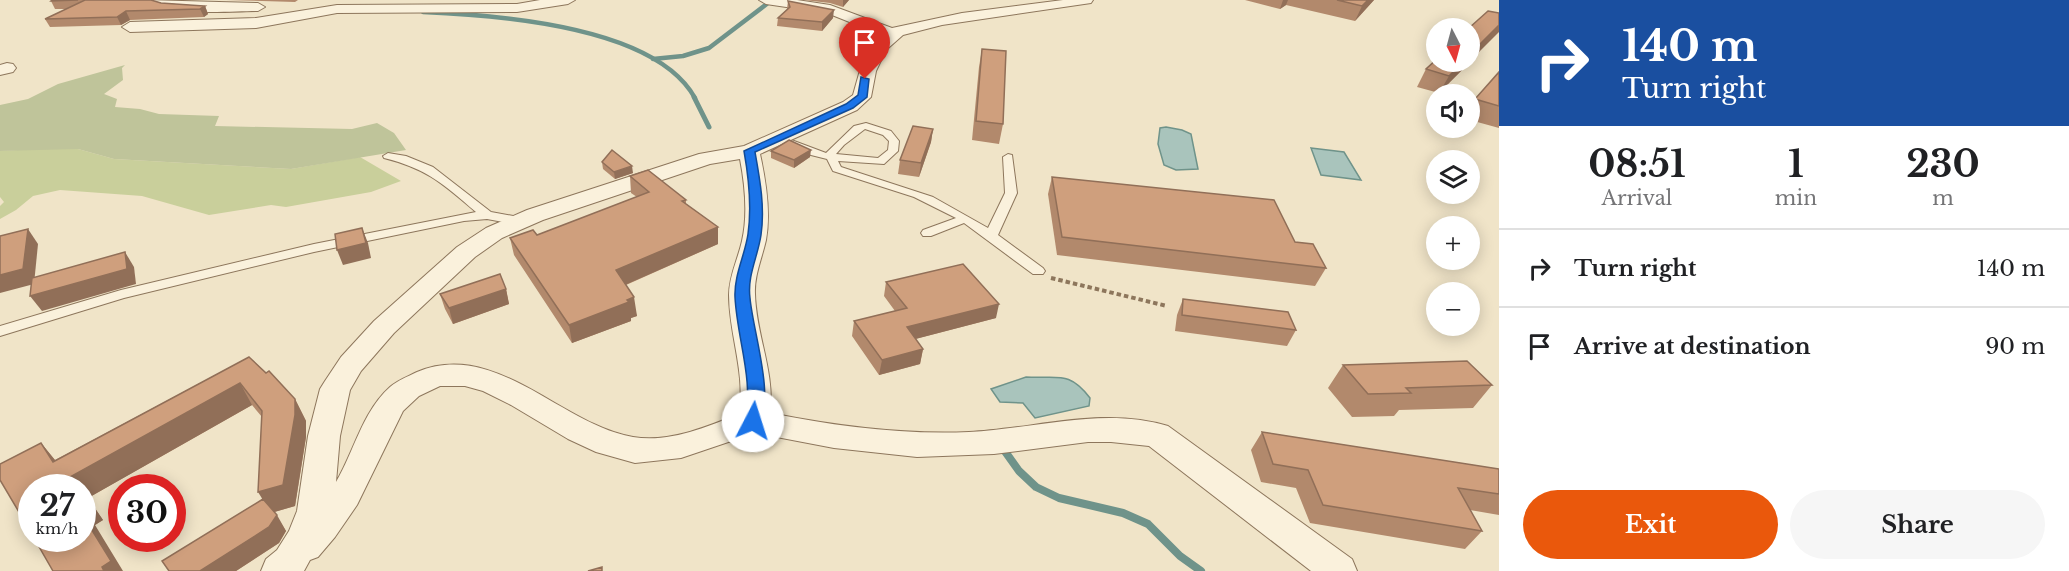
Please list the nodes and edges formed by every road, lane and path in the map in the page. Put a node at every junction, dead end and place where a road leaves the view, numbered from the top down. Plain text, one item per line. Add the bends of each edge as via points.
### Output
1 (152, 0) edge
2 (568, 0) edge
3 (766, 0) edge
4 (1086, 0) edge
5 (337, 9) junction
6 (130, 27) dead end
7 (893, 33) junction
8 (778, 137) junction
9 (749, 151) junction
10 (388, 156) dead end
11 (830, 156) junction
12 (1008, 157) dead end
13 (487, 215) junction
14 (964, 219) junction
15 (520, 221) junction
16 (927, 233) dead end
17 (991, 236) junction
18 (1038, 271) joint
19 (1167, 306) dead end
20 (0, 331) edge
21 (753, 421) junction
22 (285, 566) edge
23 (1339, 571) edge

1 - 5 street via 165,5
2 - 5 street via 517,9
3 - 7 street via 830,9
4 - 7 street via 1041,9 953,17
5 - 6 street via 256,23
7 - 8 street via 878,47 862,97
8 - 9 street
8 - 11 lane
9 - 15 street via 706,158
9 - 21 street via 756,192 755,235 742,297 752,346 757,404
10 - 13 lane via 414,161 429,169
11 - 11 lane via 840,143 866,126 887,133 894,141 893,151 880,162
11 - 14 lane via 837,169 927,198
12 - 17 lane via 1011,193
13 - 15 lane
13 - 20 lane via 314,248 121,294
14 - 16 lane
14 - 17 lane
15 - 22 street via 466,252 384,327 351,364 335,389 314,512 304,538
17 - 18 lane
18 - 19 path via 1052,279
21 - 22 street via 676,448 634,450 602,441 476,376 448,373 428,378 409,388 389,407 327,524
21 - 23 street via 807,433 887,442 959,444 1101,429 1132,429 1157,435

